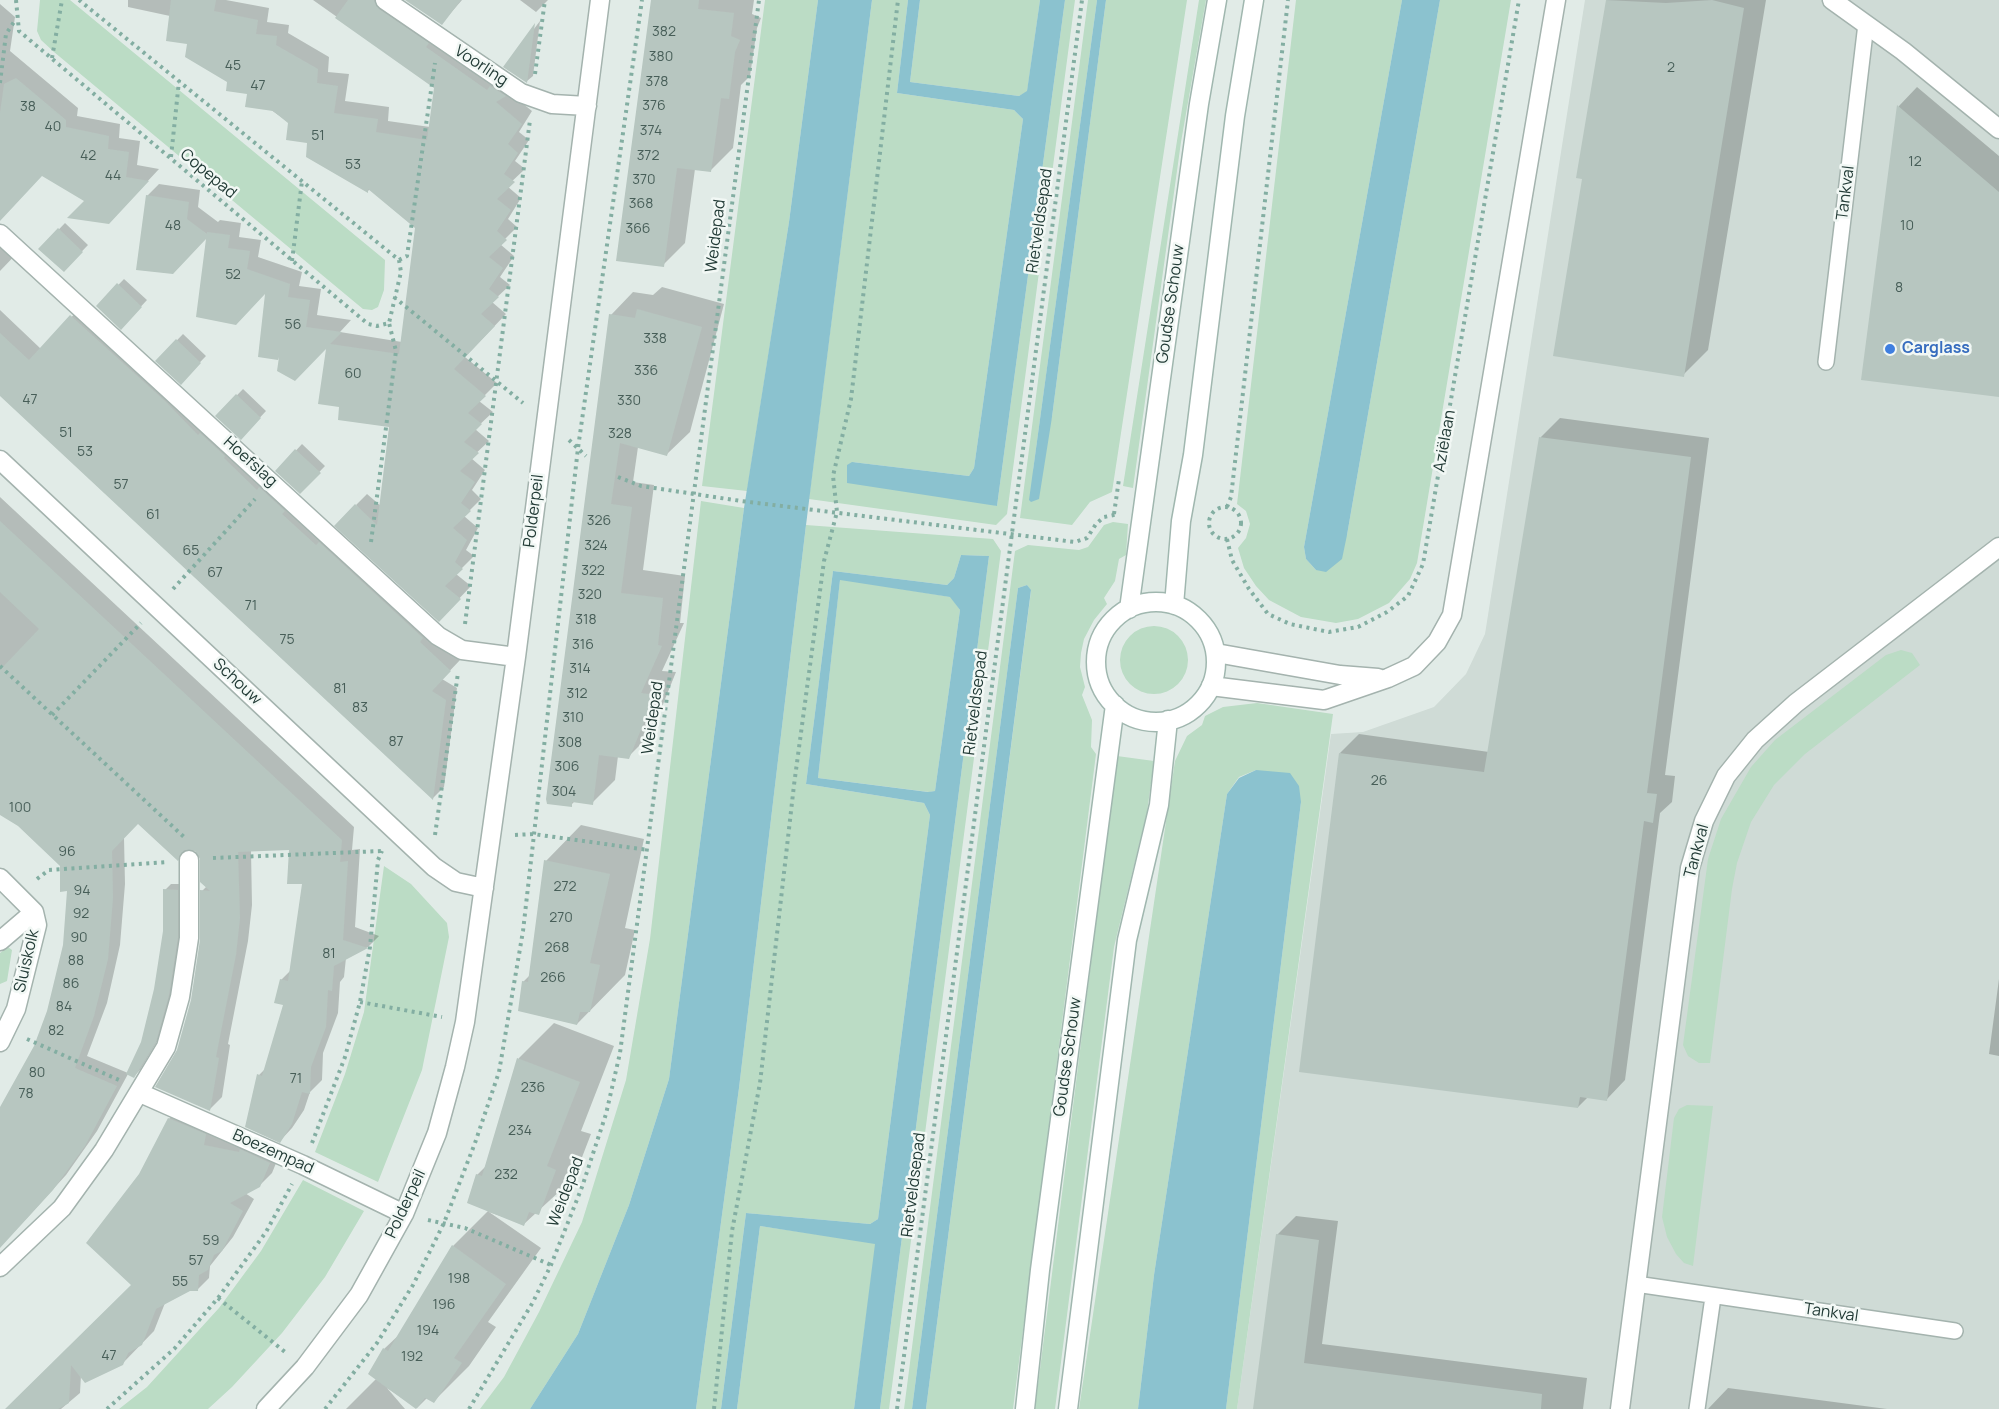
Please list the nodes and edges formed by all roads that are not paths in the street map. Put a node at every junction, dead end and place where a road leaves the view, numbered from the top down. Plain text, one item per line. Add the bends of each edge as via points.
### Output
1 (385, 0) edge
2 (600, 0) edge
3 (1217, 0) edge
4 (1254, 0) edge
5 (1556, 0) edge
6 (1832, 0) edge
7 (1866, 24) junction
8 (587, 106) junction
9 (1999, 129) edge
10 (0, 234) edge
11 (1826, 363) dead end
12 (0, 459) edge
13 (1999, 547) edge
14 (1174, 604) junction
15 (1129, 609) junction
16 (1216, 653) junction
17 (516, 657) junction
18 (1389, 678) junction
19 (1211, 686) junction
20 (1115, 705) junction
21 (1168, 720) junction
22 (189, 851) road end
23 (0, 878) edge
24 (484, 888) junction
25 (34, 912) junction
26 (0, 940) edge
27 (0, 1042) edge
28 (140, 1093) junction
29 (404, 1214) junction
30 (0, 1267) edge
31 (1636, 1284) junction
32 (1713, 1297) junction
33 (1955, 1331) dead end
34 (266, 1409) edge
35 (1024, 1409) edge
36 (1068, 1409) edge
37 (1620, 1409) edge
38 (1697, 1409) edge

1 - 8 street, Voorling via 521,93 552,104
2 - 8 street, Polderpeil
3 - 15 street, Goudse Schouw via 1198,104
4 - 14 street via 1181,521
5 - 18 street via 1452,615 1437,642 1414,666
6 - 7 street
7 - 9 street
7 - 11 lane, Tankval
8 - 17 street, Polderpeil
10 - 17 street, Hoefslag via 438,636 462,650
12 - 24 street, Schouw via 434,867 456,882
13 - 31 street, Tankval via 1796,703 1755,740 1726,776 1704,820 1690,868
14 - 15 street via 1156,602
14 - 16 street via 1205,627
15 - 20 street via 1108,627 1097,653 1100,681
16 - 18 street via 1340,675
16 - 19 street
17 - 24 street, Polderpeil
18 - 19 street via 1324,700
19 - 21 street via 1198,704
20 - 21 street via 1140,719
20 - 35 street, Goudse Schouw
21 - 36 street via 1159,805 1127,940
22 - 28 street via 191,908 180,997 166,1047
23 - 25 street, Sluiskolk
24 - 29 street, Polderpeil via 465,1022 437,1133
25 - 26 street, Sluiskolk
25 - 27 street, Sluiskolk via 37,926 31,956 16,1009
28 - 29 street, Boezempad
28 - 30 street via 62,1208
29 - 34 street, Polderpeil via 359,1295 305,1367
31 - 32 lane, Tankval
31 - 37 street, Tankval
32 - 33 lane, Tankval
32 - 38 lane

